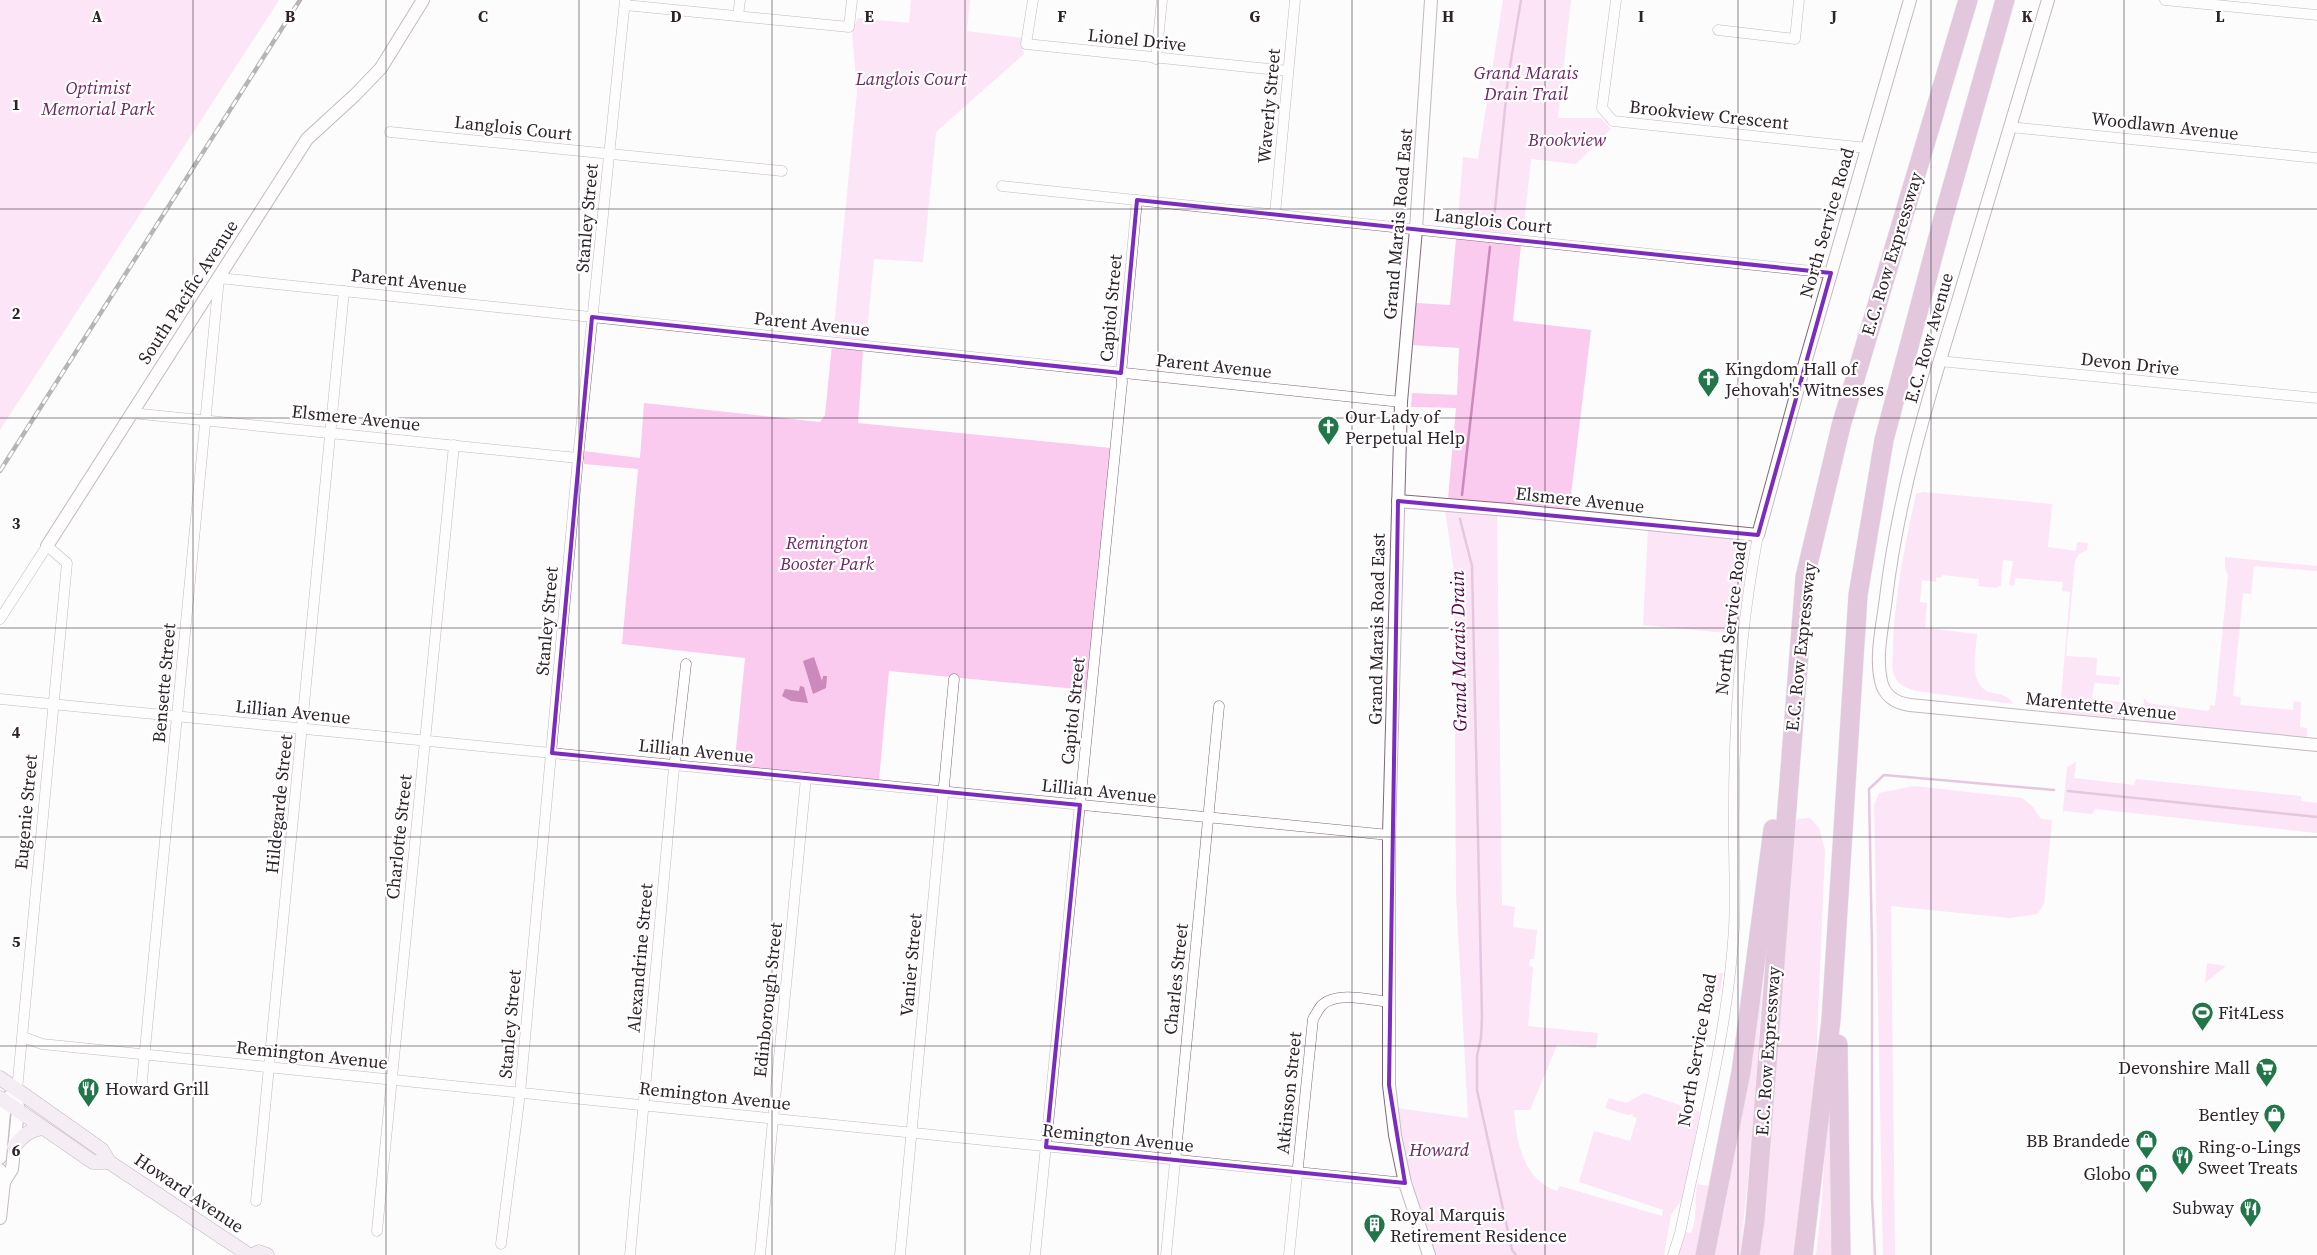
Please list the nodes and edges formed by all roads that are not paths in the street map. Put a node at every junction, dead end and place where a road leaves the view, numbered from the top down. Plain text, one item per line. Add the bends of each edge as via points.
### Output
1 (423, 0) edge
2 (740, 0) edge
3 (852, 0) edge
4 (1033, 0) edge
5 (1162, 0) edge
6 (1295, 0) edge
7 (1431, 0) edge
8 (1616, 0) edge
9 (1799, 0) edge
10 (1910, 0) edge
11 (1968, 0) edge
12 (2005, 0) edge
13 (2048, 0) edge
14 (2165, 0) edge
15 (625, 2) edge
16 (738, 16) junction
17 (2317, 16) edge
18 (1718, 30) dead end
19 (1156, 59) junction
20 (1288, 71) junction
21 (2010, 127) junction
22 (390, 132) dead end
23 (1867, 148) junction
24 (609, 154) junction
25 (2317, 158) edge
26 (782, 171) dead end
27 (1002, 186) dead end
28 (1137, 200) junction
29 (1275, 214) junction
30 (1416, 229) junction
31 (1831, 273) junction
32 (218, 278) junction
33 (344, 291) junction
34 (592, 317) junction
35 (1939, 361) junction
36 (1121, 373) junction
37 (2317, 398) edge
38 (1401, 402) junction
39 (131, 413) junction
40 (205, 420) junction
41 (331, 433) junction
42 (454, 445) junction
43 (578, 458) junction
44 (1398, 501) junction
45 (1758, 536) junction
46 (46, 546) junction
47 (1805, 577) junction
48 (0, 618) edge
49 (686, 664) dead end
50 (954, 679) dead end
51 (1885, 692) joint
52 (0, 699) edge
53 (53, 704) junction
54 (1220, 706) dead end
55 (177, 717) junction
56 (302, 729) junction
57 (425, 741) junction
58 (2317, 745) edge
59 (552, 753) junction
60 (674, 765) junction
61 (806, 778) junction
62 (943, 792) junction
63 (1080, 805) junction
64 (1208, 818) junction
65 (1389, 835) junction
66 (1838, 904) junction
67 (1389, 1002) junction
68 (22, 1037) junction
69 (145, 1054) junction
70 (270, 1067) junction
71 (0, 1078) edge
72 (392, 1080) junction
73 (17, 1090) junction
74 (141, 1091) dead end
75 (520, 1093) junction
76 (2, 1099) edge
77 (643, 1105) junction
78 (18, 1110) junction
79 (773, 1119) junction
80 (42, 1128) junction
81 (912, 1133) junction
82 (14, 1147) junction
83 (1046, 1147) junction
84 (0, 1158) edge
85 (1175, 1160) junction
86 (109, 1162) junction
87 (1298, 1172) junction
88 (2, 1176) edge
89 (1405, 1183) junction
90 (256, 1201) dead end
91 (0, 1218) edge
92 (377, 1232) dead end
93 (501, 1244) dead end
94 (251, 1255) edge
95 (267, 1255) edge
96 (630, 1255) edge
97 (760, 1255) edge
98 (900, 1255) edge
99 (1035, 1255) edge
100 (1166, 1255) edge
101 (1289, 1255) edge
102 (1429, 1255) edge
103 (1673, 1255) edge
104 (1705, 1255) edge
105 (1750, 1255) edge
106 (1803, 1255) edge
107 (1841, 1255) edge

1 - 32 street, South Pacific Avenue via 380,68 356,95 307,139
2 - 16 street
3 - 16 street via 849,27
4 - 19 street, Lionel Drive via 1026,44
5 - 19 street
6 - 20 street, Waverly Street
7 - 30 street, Grand Marais Road East
8 - 23 street, Brookview Crescent via 1602,108 1613,121
9 - 18 street via 1795,39
10 - 23 street, North Service Road
11 - 47 highway, E.C. Row Expressway via 1841,426
12 - 66 highway via 1884,440 1858,595
13 - 21 street, E.C. Row Avenue
14 - 17 street
15 - 16 street
15 - 24 street, Stanley Street
19 - 20 street, Lionel Drive
20 - 29 street, Waverly Street
21 - 25 street, Woodlawn Avenue
21 - 35 street, E.C. Row Avenue
22 - 24 street, Langlois Court
23 - 31 street, North Service Road
24 - 26 street, Langlois Court
24 - 34 street, Stanley Street
27 - 28 street, Langlois Court
28 - 29 street, Langlois Court
28 - 36 street, Capitol Street
29 - 30 street, Langlois Court
30 - 31 street, Langlois Court
30 - 38 street, Grand Marais Road East
31 - 45 street, North Service Road
32 - 33 street, Parent Avenue
32 - 39 street, South Pacific Avenue
32 - 40 street, Bensette Street
33 - 34 street, Parent Avenue
33 - 41 street, Hildegarde Street
34 - 36 street, Parent Avenue
34 - 43 street, Stanley Street
35 - 37 street, Devon Drive
35 - 51 street, E.C. Row Avenue via 1890,565 1880,653 1881,682
36 - 38 street, Parent Avenue
36 - 63 street, Capitol Street
38 - 44 street, Grand Marais Road East
39 - 40 street, Elsmere Avenue
39 - 46 street, South Pacific Avenue
40 - 41 street, Elsmere Avenue
40 - 55 street, Bensette Street
41 - 42 street, Elsmere Avenue
41 - 56 street, Hildegarde Street
42 - 43 street, Elsmere Avenue
42 - 57 street, Charlotte Street
43 - 59 street, Stanley Street
44 - 45 street, Elsmere Avenue
44 - 65 street, Grand Marais Road East
45 - 103 street, North Service Road via 1740,659 1734,807 1734,929 1723,1028
46 - 48 street, South Pacific Avenue
46 - 53 street, Eugenie Street via 67,563
47 - 104 highway via 1740,1072
47 - 105 highway, E.C. Row Expressway
49 - 60 street, Alexandrine Street
50 - 62 street, Vanier Street
51 - 58 street, Marentette Avenue via 1896,701 1910,705
52 - 53 street, Lillian Avenue
53 - 55 street, Lillian Avenue
53 - 68 street, Eugenie Street
54 - 64 street, Charles Street
55 - 56 street, Lillian Avenue
55 - 69 street, Bensette Street
56 - 57 street, Lillian Avenue
56 - 70 street, Hildegarde Street
57 - 59 street, Lillian Avenue
57 - 72 street, Charlotte Street
59 - 60 street, Lillian Avenue
59 - 75 street, Stanley Street
60 - 61 street, Lillian Avenue
60 - 77 street, Alexandrine Street
61 - 62 street, Lillian Avenue
61 - 79 street, Edinborough Street
62 - 63 street, Lillian Avenue
62 - 81 street, Vanier Street
63 - 64 street, Lillian Avenue
63 - 83 street, Capitol Street
64 - 65 street, Lillian Avenue
64 - 85 street, Charles Street
65 - 67 street, Grand Marais Road East
66 - 106 highway via 1831,1020
66 - 107 highway
67 - 87 street, Atkinson Street via 1332,1000 1322,1005 1313,1019
67 - 89 street, Grand Marais Road East via 1389,1085 1394,1135
68 - 69 street, Remington Avenue via 42,1044
68 - 73 street, Eugenie Street
69 - 70 street, Remington Avenue
69 - 74 street, Bensette Street
70 - 72 street, Remington Avenue
70 - 90 street, Hildegarde Street
71 - 73 main road, Howard Avenue
72 - 75 street, Remington Avenue
72 - 92 street, Charlotte Street
73 - 76 street
73 - 78 street, Eugenie Street
73 - 86 main road, Howard Avenue via 102,1150
75 - 77 street, Remington Avenue
75 - 93 street, Stanley Street
76 - 78 main road, Howard Avenue
76 - 84 street
77 - 79 street, Remington Avenue
77 - 96 street, Alexandrine Street
78 - 80 main road, Howard Avenue
78 - 82 street, Eugenie Street
79 - 81 street, Remington Avenue
79 - 97 street, Edinborough Street
80 - 82 main road via 22,1136
80 - 86 main road, Howard Avenue via 94,1162
81 - 83 street, Remington Avenue
81 - 98 street, Vanier Street
82 - 88 street, Eugenie Street via 12,1169
83 - 85 street, Remington Avenue
83 - 99 street, Capitol Street
85 - 87 street, Remington Avenue
85 - 100 street, Charles Street
86 - 94 main road, Howard Avenue
87 - 89 street, Remington Avenue
87 - 101 street, Atkinson Street
88 - 91 street, Eugenie Street
89 - 102 street, Grand Marais Road East
94 - 95 main road, Howard Avenue via 259,1252

